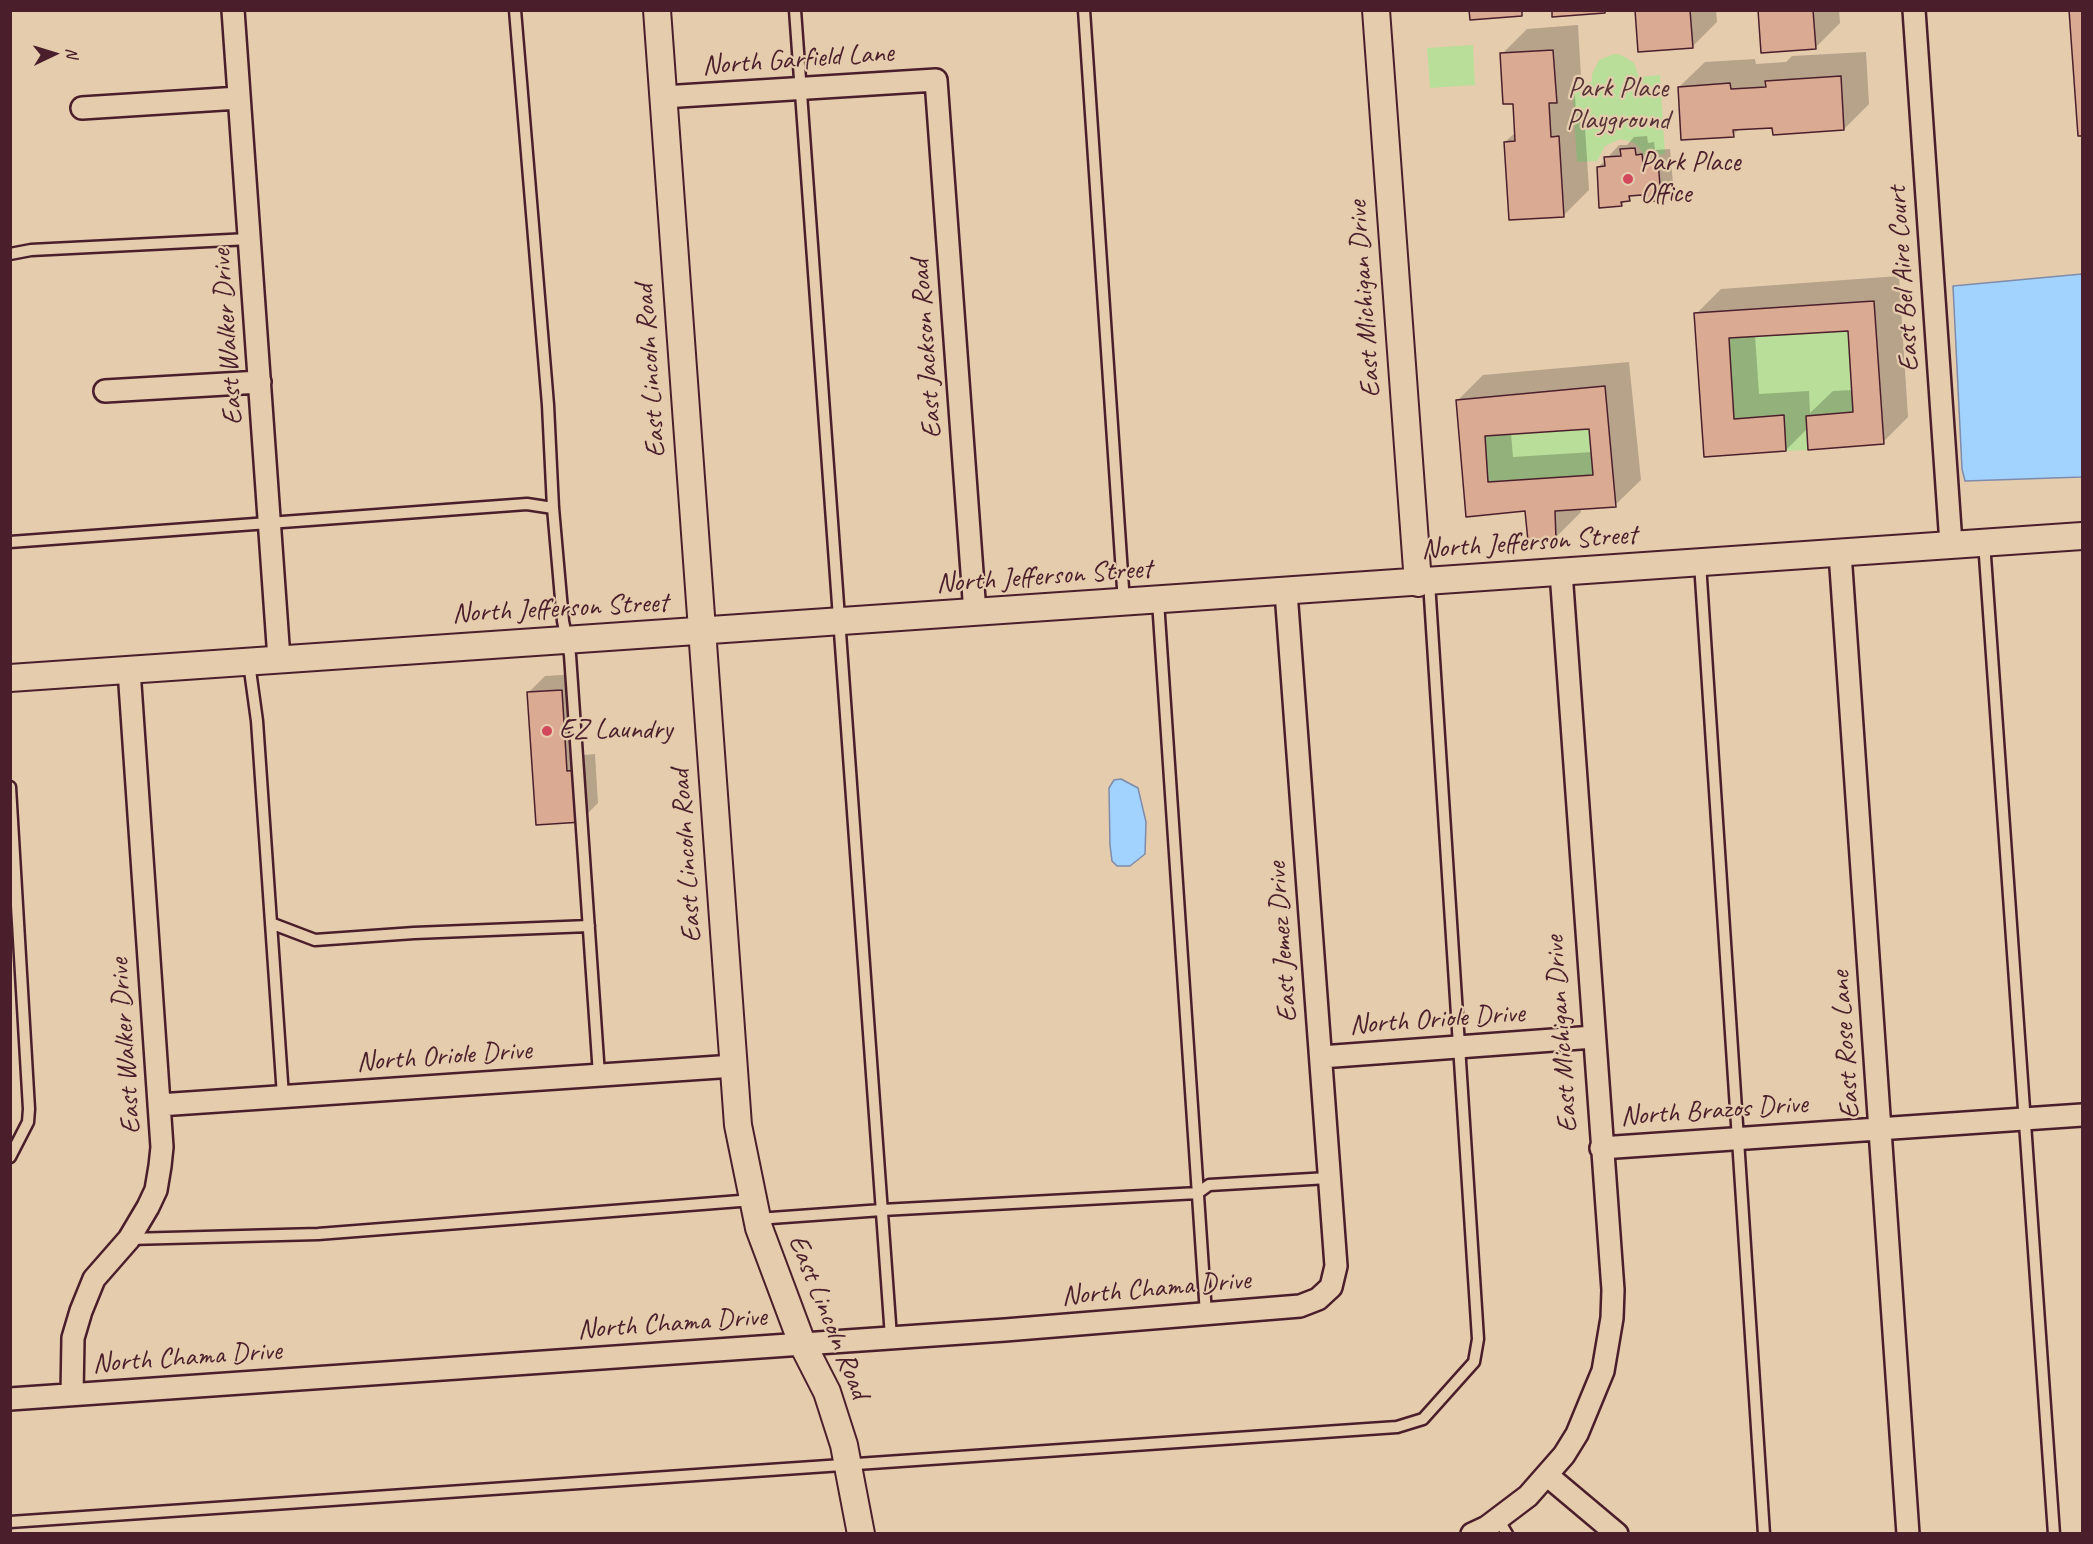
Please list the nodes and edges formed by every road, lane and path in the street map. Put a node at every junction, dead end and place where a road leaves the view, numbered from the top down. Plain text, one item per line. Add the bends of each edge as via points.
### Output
1 (233, 10) edge
2 (515, 10) edge
3 (657, 10) edge
4 (795, 10) edge
5 (1084, 10) edge
6 (1376, 10) edge
7 (1914, 10) edge
8 (936, 80) joint
9 (800, 88) junction
10 (663, 97) junction
11 (239, 98) junction
12 (82, 108) dead end
13 (249, 239) junction
14 (10, 254) edge
15 (260, 381) junction
16 (105, 391) dead end
17 (553, 508) junction
18 (270, 522) junction
19 (2082, 536) edge
20 (10, 542) edge
21 (1984, 542) junction
22 (1951, 544) junction
23 (1840, 553) junction
24 (1700, 563) junction
25 (1561, 572) junction
26 (1424, 583) junction
27 (1286, 592) junction
28 (1158, 601) junction
29 (1124, 603) junction
30 (975, 613) junction
31 (840, 623) junction
32 (702, 633) junction
33 (569, 640) junction
34 (279, 659) junction
35 (248, 662) junction
36 (129, 670) junction
37 (10, 678) edge
38 (10, 787) edge
39 (273, 924) junction
40 (589, 926) junction
41 (1594, 1037) junction
42 (1458, 1047) junction
43 (1321, 1057) junction
44 (734, 1066) junction
45 (599, 1075) junction
46 (283, 1096) junction
47 (159, 1105) junction
48 (2082, 1115) edge
49 (2026, 1119) junction
50 (1880, 1129) junction
51 (1737, 1138) junction
52 (1601, 1148) junction
53 (10, 1156) edge
54 (1328, 1178) junction
55 (1198, 1193) junction
56 (755, 1210) junction
57 (882, 1210) junction
58 (129, 1239) junction
59 (1331, 1287) joint
60 (1206, 1314) junction
61 (891, 1337) junction
62 (802, 1343) junction
63 (72, 1395) junction
64 (10, 1399) edge
65 (848, 1464) junction
66 (1548, 1476) junction
67 (10, 1522) edge
68 (1502, 1526) edge
69 (861, 1533) edge
70 (1472, 1533) edge
71 (1617, 1533) edge
72 (1764, 1533) edge
73 (1908, 1533) edge
74 (2054, 1533) edge

1 - 11 street, East Walker Drive
2 - 17 lane
3 - 10 street, East Lincoln Road
4 - 9 lane
5 - 29 lane
6 - 26 street, East Michigan Drive
7 - 22 street, East Bel Aire Court
8 - 9 street, North Garfield Lane
8 - 30 street, East Jackson Road
9 - 10 street, North Garfield Lane
9 - 31 lane
10 - 32 street, East Lincoln Road
11 - 12 street
11 - 13 street, East Walker Drive
13 - 14 lane
13 - 15 street, East Walker Drive
15 - 16 street
15 - 18 street, East Walker Drive
17 - 18 lane via 527,504
17 - 33 lane via 563,621
18 - 20 lane
18 - 34 street, East Walker Drive
19 - 21 street, North Jefferson Street
21 - 22 street, North Jefferson Street
21 - 49 lane
22 - 23 street, North Jefferson Street
23 - 24 street, North Jefferson Street
23 - 50 street, East Rose Lane
24 - 25 street, North Jefferson Street
24 - 51 lane
25 - 26 street, North Jefferson Street
25 - 41 street, East Michigan Drive
26 - 27 street, North Jefferson Street
26 - 42 lane
27 - 28 street, North Jefferson Street
27 - 43 street, East Jemez Drive
28 - 29 street, North Jefferson Street
28 - 55 lane
29 - 30 street, North Jefferson Street
30 - 31 street, North Jefferson Street
31 - 32 street, North Jefferson Street
31 - 57 lane
32 - 33 street, North Jefferson Street
32 - 44 street, East Lincoln Road
33 - 34 street, North Jefferson Street
33 - 40 lane
34 - 35 street, North Jefferson Street
35 - 36 street, North Jefferson Street
35 - 39 lane via 257,721
36 - 37 street, North Jefferson Street
36 - 47 street, East Walker Drive
38 - 53 lane via 28,1109 28,1122
39 - 40 lane via 315,940
39 - 46 lane
40 - 45 lane
41 - 42 street, North Oriole Drive
41 - 52 street, East Michigan Drive
42 - 43 street, North Oriole Drive
42 - 65 lane via 1478,1352 1474,1362 1423,1419 1397,1428
43 - 54 street, East Jemez Drive
44 - 45 street, North Oriole Drive
44 - 56 street, East Lincoln Road via 738,1125
45 - 46 street, North Oriole Drive
46 - 47 street, North Oriole Drive
47 - 58 street, East Walker Drive via 162,1147 156,1190
48 - 49 street, North Brazos Drive
49 - 50 street, North Brazos Drive
49 - 74 lane
50 - 51 street, North Brazos Drive
50 - 73 street, East Rose Lane
51 - 52 street, North Brazos Drive
51 - 72 lane
52 - 66 street, East Michigan Drive via 1613,1290 1609,1342 1590,1405
54 - 55 lane via 1209,1185
54 - 59 street, East Jemez Drive via 1336,1266
55 - 57 lane
55 - 60 lane
56 - 57 lane
56 - 58 lane via 318,1234
56 - 62 street, East Lincoln Road via 773,1271
57 - 61 lane
58 - 63 street, East Walker Drive via 94,1279 81,1311 73,1338
59 - 60 street, North Chama Drive via 1318,1299 1300,1306
60 - 61 street, North Chama Drive
61 - 62 street, North Chama Drive
62 - 63 street, North Chama Drive
62 - 65 street, East Lincoln Road via 827,1392
63 - 64 street, North Chama Drive
65 - 67 lane
65 - 69 street, East Lincoln Road
66 - 68 street
66 - 71 street
68 - 70 street

